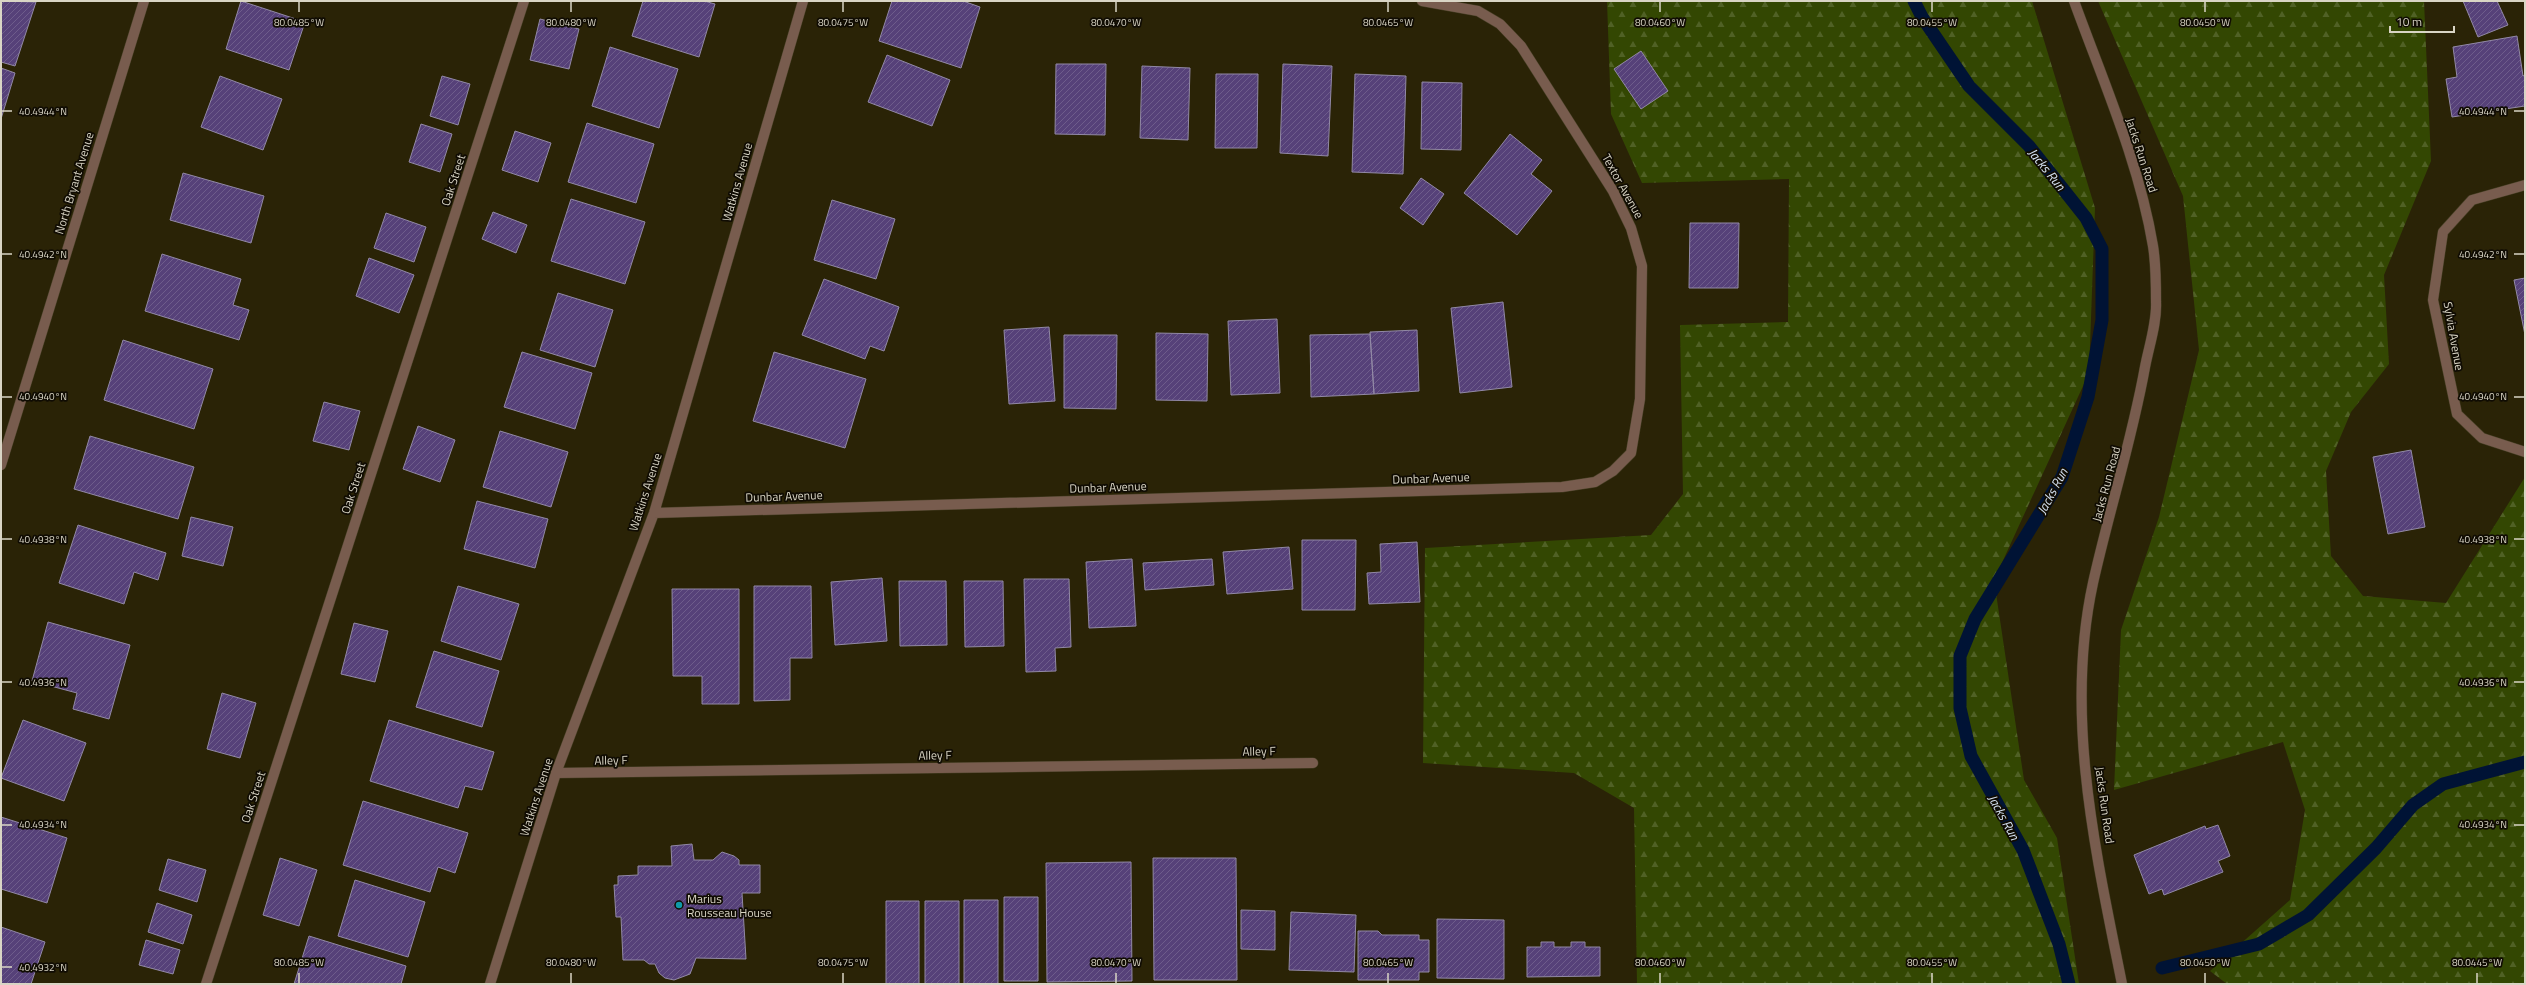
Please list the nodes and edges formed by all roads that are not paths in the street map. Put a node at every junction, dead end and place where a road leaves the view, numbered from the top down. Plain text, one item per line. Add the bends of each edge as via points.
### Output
1 (144, 1) edge
2 (524, 1) edge
3 (803, 1) edge
4 (1422, 1) edge
5 (2074, 1) edge
6 (2525, 185) edge
7 (2525, 452) edge
8 (1, 465) edge
9 (1562, 487) joint
10 (654, 513) junction
11 (1313, 763) dead end
12 (556, 773) junction
13 (206, 984) edge
14 (490, 984) edge
15 (2122, 984) edge

1 - 8 street, North Bryant Avenue
2 - 13 street, Oak Street
3 - 10 street, Watkins Avenue
4 - 9 street, Textor Avenue via 1478,11 1500,24 1521,46 1613,191 1631,228 1642,266 1640,399 1631,453 1613,471 1595,482
5 - 15 street, Jacks Run Road via 2139,181 2154,256 2156,306 2136,422 2093,584 2084,645 2081,714 2088,786 2102,883
6 - 7 street, Sylvia Avenue via 2472,200 2443,232 2433,300 2457,414 2482,438
9 - 10 street, Dunbar Avenue
10 - 12 street, Watkins Avenue
11 - 12 street, Alley F
12 - 14 street, Watkins Avenue

